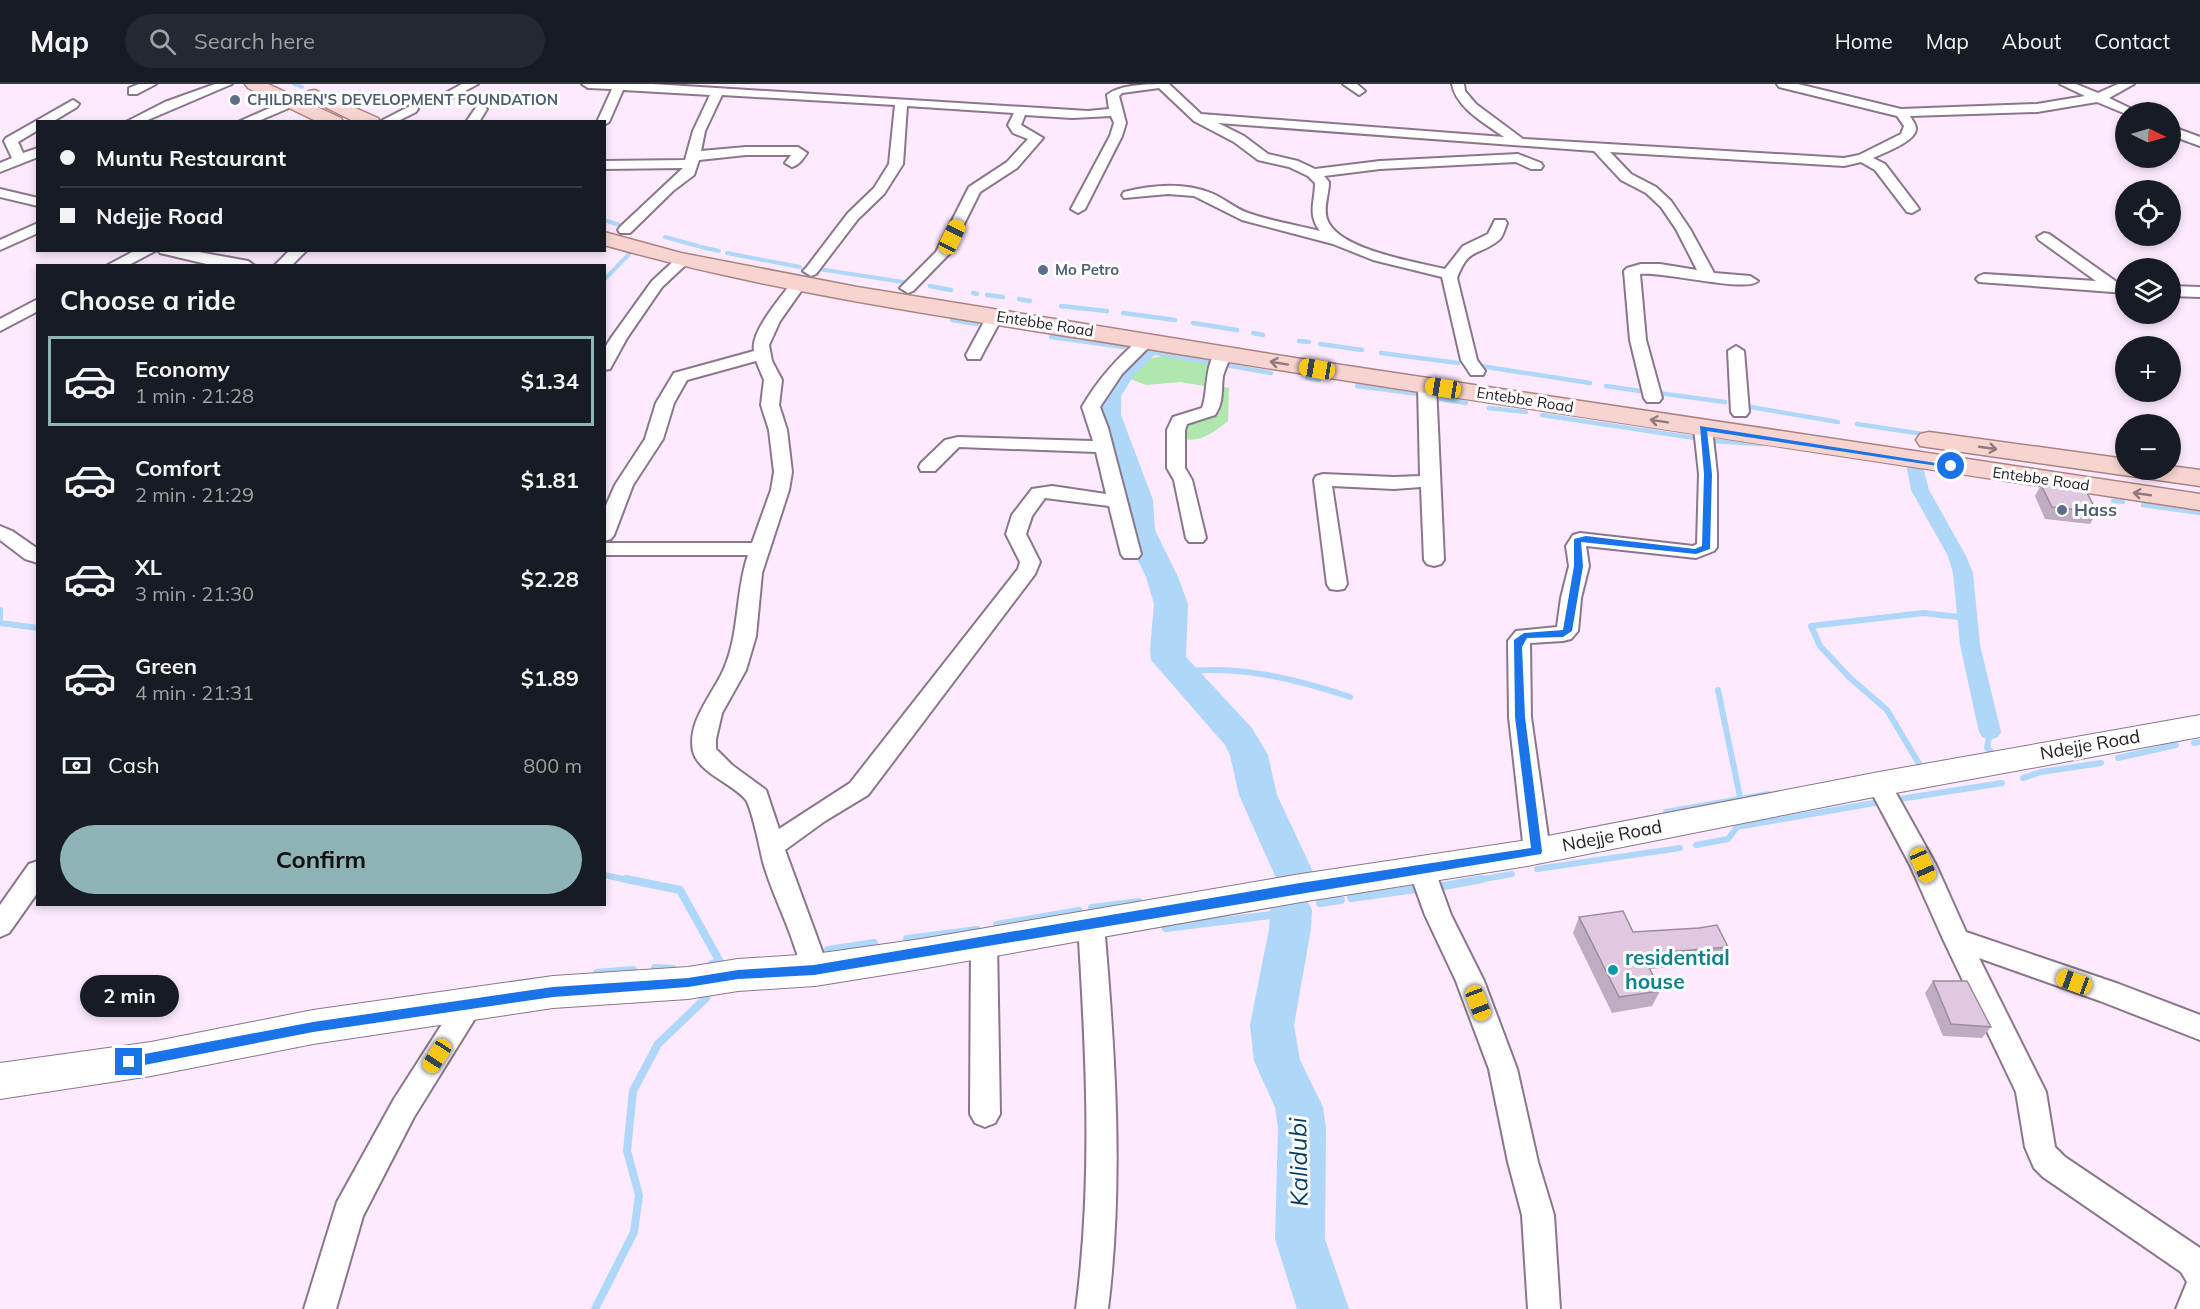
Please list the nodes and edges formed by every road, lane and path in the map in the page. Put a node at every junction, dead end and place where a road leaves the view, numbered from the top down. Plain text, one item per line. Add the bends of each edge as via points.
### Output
1 (150, 84) edge
2 (226, 84) edge
3 (254, 84) edge
4 (472, 84) edge
5 (588, 84) edge
6 (759, 84) edge
7 (839, 84) edge
8 (1162, 84) edge
9 (1458, 84) edge
10 (1783, 84) edge
11 (2066, 84) edge
12 (2128, 84) edge
13 (619, 86) junction
14 (1114, 87) edge
15 (133, 91) dead end
16 (292, 93) edge
17 (717, 93) junction
18 (738, 94) junction
19 (448, 95) dead end
20 (824, 98) junction
21 (2098, 98) junction
22 (73, 104) dead end
23 (901, 104) junction
24 (2115, 105) edge
25 (412, 109) dead end
26 (481, 109) dead end
27 (1021, 111) junction
28 (1116, 112) junction
29 (1901, 113) junction
30 (150, 117) edge
31 (1198, 118) junction
32 (45, 120) edge
33 (247, 120) edge
34 (331, 120) edge
35 (366, 120) edge
36 (389, 120) edge
37 (473, 120) edge
38 (604, 120) edge
39 (36, 125) edge
40 (757, 133) dead end
41 (2181, 134) edge
42 (1518, 141) junction
43 (2200, 142) edge
44 (1598, 148) junction
45 (746, 151) junction
46 (36, 153) edge
47 (19, 158) junction
48 (1863, 158) junction
49 (692, 160) junction
50 (792, 163) dead end
51 (606, 165) edge
52 (1536, 166) dead end
53 (0, 168) edge
54 (1313, 173) junction
55 (0, 193) edge
56 (1129, 195) dead end
57 (36, 202) edge
58 (1078, 208) dead end
59 (1912, 209) dead end
60 (1500, 223) dead end
61 (36, 228) edge
62 (611, 230) edge
63 (2044, 237) dead end
64 (1336, 240) junction
65 (0, 246) edge
66 (146, 252) edge
67 (173, 252) edge
68 (298, 252) edge
69 (683, 260) junction
70 (118, 264) edge
71 (221, 264) edge
72 (283, 264) edge
73 (1450, 275) junction
74 (1708, 277) junction
75 (805, 278) junction
76 (1984, 279) dead end
77 (1750, 281) dead end
78 (2115, 285) edge
79 (908, 288) junction
80 (2115, 288) edge
81 (2181, 291) edge
82 (2200, 292) edge
83 (36, 305) edge
84 (995, 316) junction
85 (0, 326) edge
86 (1148, 340) junction
87 (1736, 351) dead end
88 (1224, 353) junction
89 (763, 354) junction
90 (974, 355) dead end
91 (606, 361) edge
92 (1371, 367) junction
93 (1477, 371) junction
94 (1427, 385) junction
95 (1653, 398) junction
96 (1740, 412) junction
97 (1702, 428) junction
98 (1103, 443) junction
99 (2115, 465) edge
100 (928, 466) dead end
101 (2181, 475) edge
102 (2200, 478) edge
103 (1429, 481) junction
104 (1118, 502) junction
105 (2200, 502) edge
106 (606, 530) edge
107 (0, 532) edge
108 (1196, 538) dead end
109 (606, 549) edge
110 (759, 549) junction
111 (1131, 554) dead end
112 (36, 557) edge
113 (1434, 560) dead end
114 (1337, 584) dead end
115 (2200, 726) edge
116 (1879, 784) junction
117 (773, 846) junction
118 (1537, 851) junction
119 (1421, 868) junction
120 (36, 874) edge
121 (1091, 924) junction
122 (0, 926) edge
123 (1956, 939) junction
124 (984, 943) junction
125 (814, 970) junction
126 (470, 1004) junction
127 (2200, 1028) edge
128 (0, 1081) edge
129 (985, 1114) dead end
130 (2200, 1274) edge
131 (2200, 1288) edge
132 (320, 1309) edge
133 (1092, 1309) edge
134 (1544, 1309) edge
135 (2192, 1309) edge

1 - 15 street
2 - 30 street
3 - 16 main road
4 - 19 street
5 - 13 street
6 - 18 street
7 - 20 street
8 - 14 street
8 - 31 street
9 - 42 street via 1468,105
10 - 29 street
11 - 21 street
12 - 21 street
13 - 17 street
13 - 38 street
14 - 28 street
16 - 33 street
16 - 34 main road
16 - 35 main road
17 - 18 street
17 - 49 street via 699,131
18 - 20 street
20 - 23 street
21 - 24 street
21 - 29 street via 2037,108
22 - 32 street
23 - 27 street
23 - 75 street via 896,164 879,192 853,216
25 - 36 street
26 - 37 street
27 - 28 street
27 - 79 street via 1014,125 1036,138 1012,165 974,190 942,254
28 - 58 street via 1120,123 1116,136
29 - 48 street via 1910,126 1906,137
31 - 42 street
31 - 54 street via 1239,139 1263,158
39 - 47 street via 11,141
40 - 45 street
41 - 43 street
42 - 44 street
44 - 48 street via 1826,161 1853,162
44 - 74 street via 1618,171 1651,190 1666,204
45 - 49 street
45 - 50 street via 800,153
46 - 47 street
47 - 53 street
48 - 59 street via 1880,167
49 - 51 street
49 - 62 street via 689,172
52 - 54 street via 1518,158 1380,165
54 - 64 street via 1322,182 1317,205 1322,225
55 - 57 street
56 - 64 street via 1195,192 1245,217
60 - 73 street via 1494,237 1468,249
61 - 65 street
62 - 69 main road, Entebbe Road
62 - 75 main road, Entebbe Road
63 - 78 street
64 - 73 street
66 - 70 street
67 - 71 street
68 - 72 street
69 - 75 main road, Entebbe Road
69 - 91 street via 657,284
73 - 93 street via 1449,285 1469,360
74 - 77 street
74 - 95 street via 1664,269 1632,271 1638,340
75 - 79 main road, Entebbe Road
75 - 84 main road, Entebbe Road
75 - 89 street via 766,334 761,345
76 - 80 street
79 - 92 main road, Entebbe Road
81 - 82 street
83 - 85 street
84 - 86 main road, Entebbe Road
84 - 90 street
86 - 88 main road, Entebbe Road
86 - 98 street via 1122,363 1091,407
87 - 96 street
92 -> 88 main road, Entebbe Road
88 - 108 street via 1215,375 1214,400 1209,411 1179,421 1176,430 1176,468 1191,508
89 - 106 street via 680,377 665,403 654,439 624,485
89 - 110 street via 773,380 770,405 778,430 783,472
92 - 93 main road, Entebbe Road
92 - 94 main road, Entebbe Road
93 - 95 main road, Entebbe Road
97 -> 94 main road, Entebbe Road
94 - 103 street
95 - 96 main road, Entebbe Road
96 -> 99 main road, Entebbe Road
105 -> 97 main road, Entebbe Road
97 - 118 street via 1708,474 1707,547 1696,552 1580,539 1567,631 1524,636 1519,640 1520,717
98 - 100 street via 1095,447 958,441
98 - 104 street
101 - 102 main road
103 - 113 street
103 - 114 street via 1323,480
104 - 111 street
104 - 117 street via 1040,493 1022,515 1016,534 1030,562 1028,570 982,633 859,789
107 - 112 street
109 - 110 street
110 - 117 street via 752,573 745,636 735,670 711,713 704,739 705,752 757,796
115 - 116 street, Ndejje Road
116 - 118 street, Ndejje Road
116 - 123 street via 1923,865
117 - 125 street
118 - 119 street, Ndejje Road
119 - 121 street, Ndejje Road
119 - 134 street via 1503,1069 1538,1215
120 - 122 street
121 - 124 street, Ndejje Road
121 - 133 street via 1103,1189
123 - 127 street
123 - 130 street via 2031,1092 2045,1158 2192,1260
124 - 125 street, Ndejje Road
124 - 129 street
125 - 126 street, Ndejje Road via 553,992
126 - 128 street
126 - 132 street via 404,1108 348,1212
131 - 135 street

